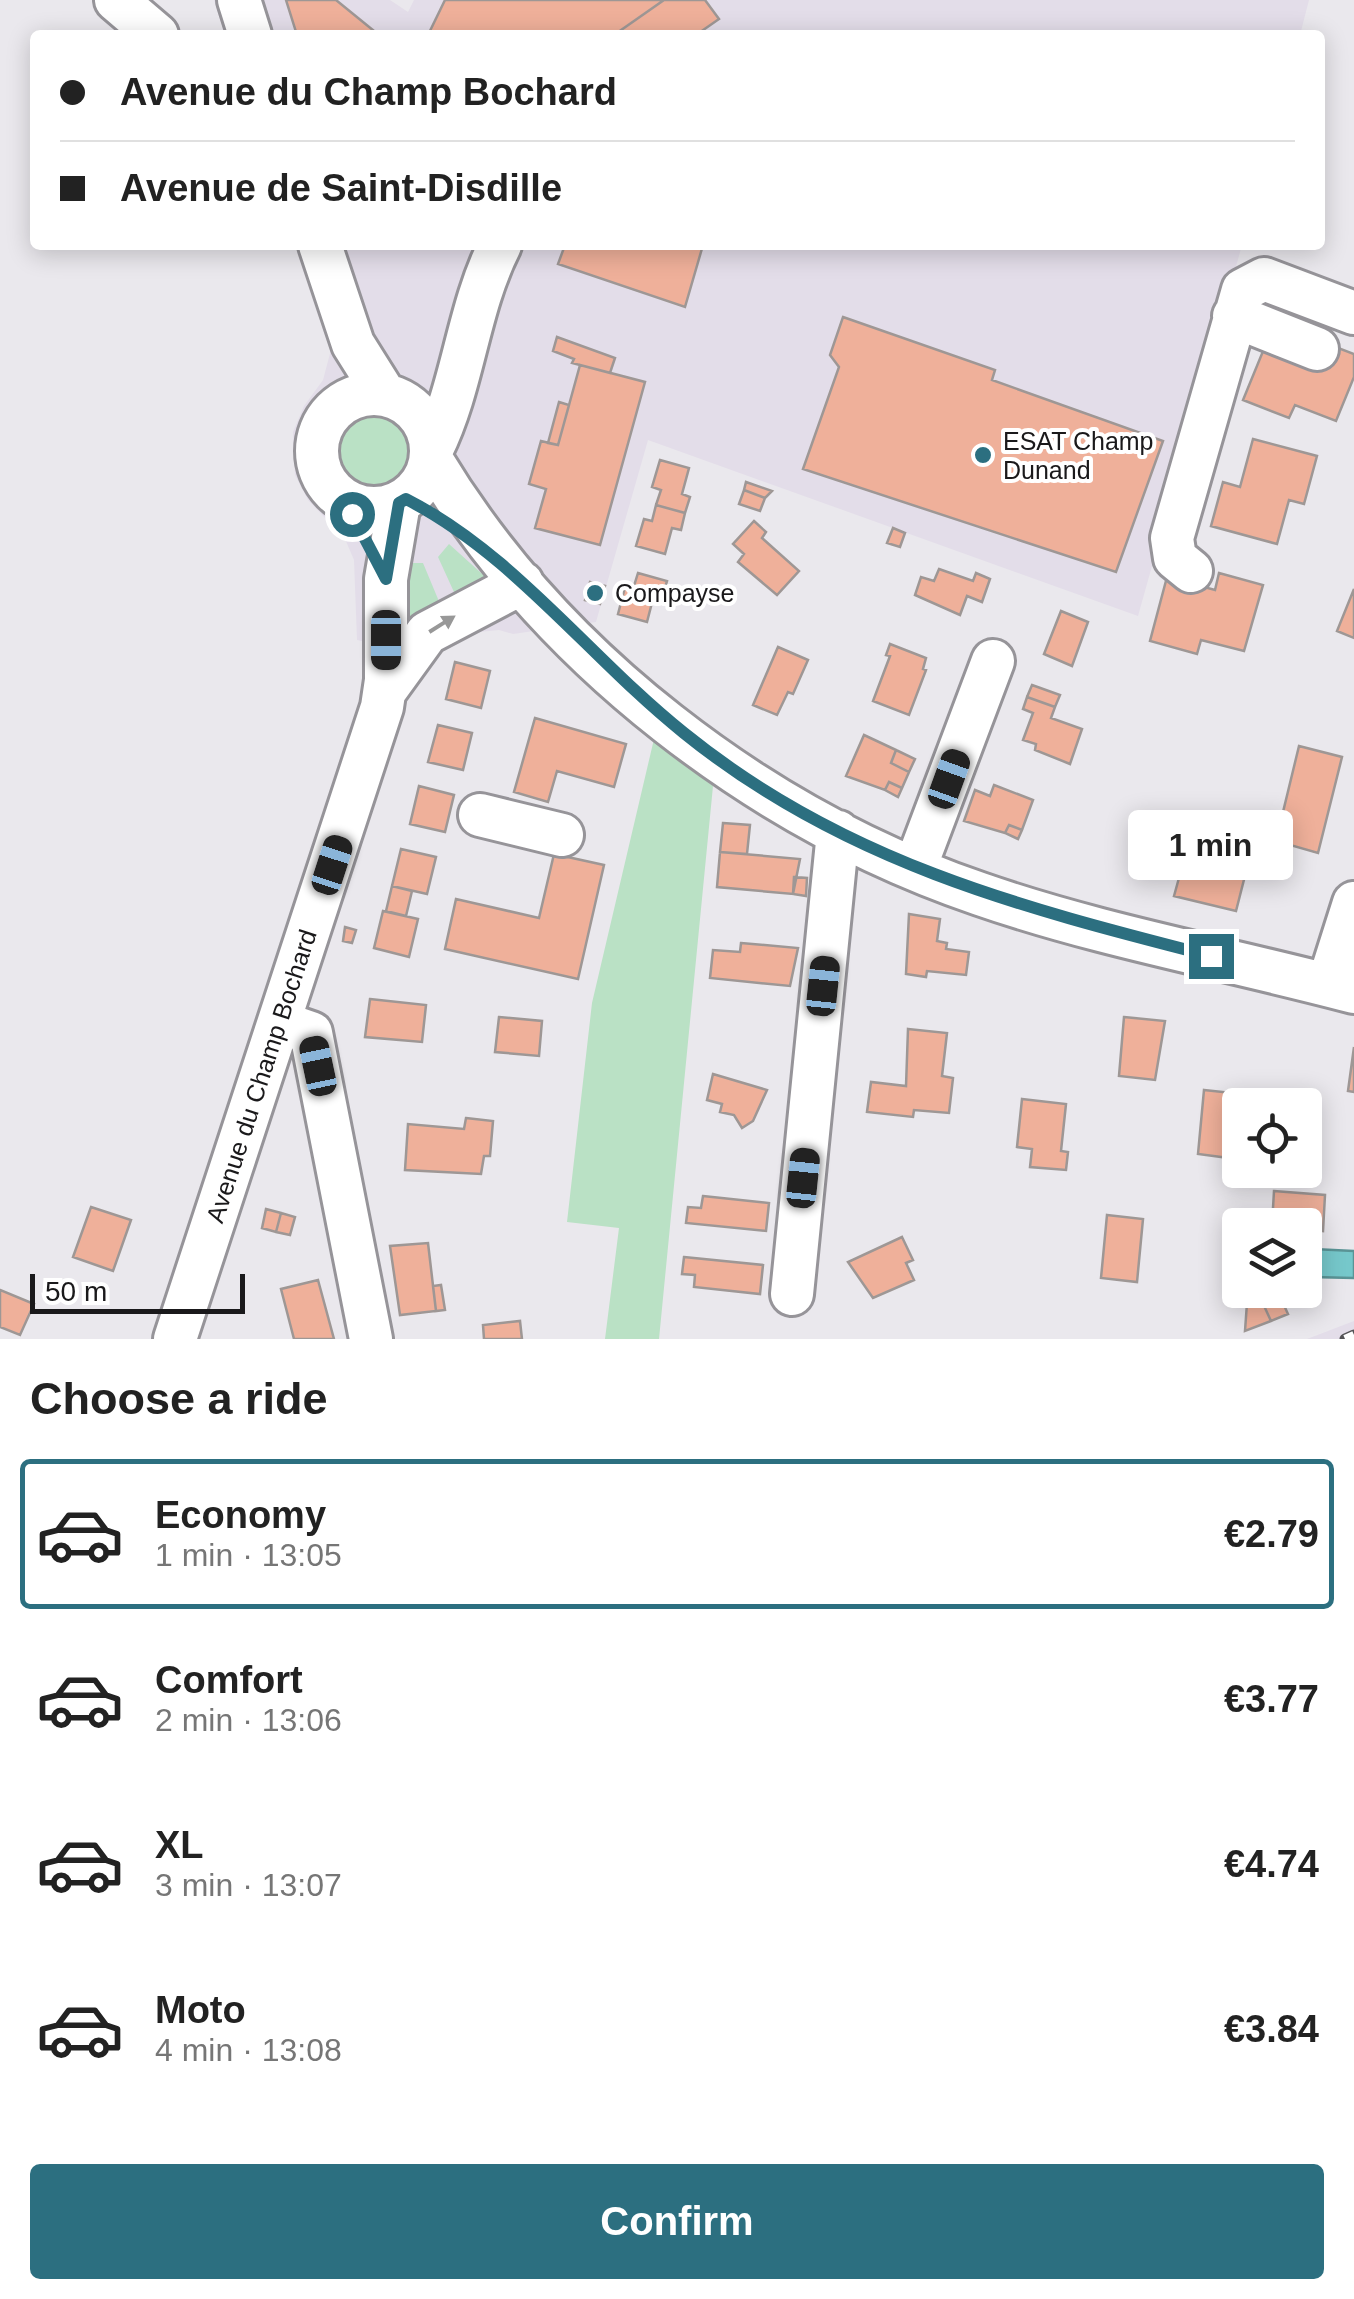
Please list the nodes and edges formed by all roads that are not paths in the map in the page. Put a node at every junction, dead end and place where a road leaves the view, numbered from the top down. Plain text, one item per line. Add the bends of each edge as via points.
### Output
1 (116, 0) edge
2 (239, 0) edge
3 (150, 30) edge
4 (248, 30) edge
5 (322, 250) edge
6 (498, 250) edge
7 (1242, 300) junction
8 (1354, 313) edge
9 (354, 344) junction
10 (1317, 349) dead end
11 (455, 371) junction
12 (389, 396) junction
13 (328, 418) junction
14 (431, 454) junction
15 (339, 496) junction
16 (402, 501) junction
17 (1191, 571) dead end
18 (386, 579) junction
19 (522, 583) junction
20 (993, 660) dead end
21 (384, 692) junction
22 (480, 815) dead end
23 (838, 832) junction
24 (562, 835) dead end
25 (915, 868) junction
26 (1354, 903) edge
27 (1341, 988) edge
28 (279, 1022) junction
29 (792, 1294) dead end
30 (175, 1339) edge
31 (370, 1339) edge

1 - 3 street
2 - 4 street
5 - 9 street
6 - 11 street
7 - 8 street via 1272,281
7 - 10 street
7 - 17 street via 1172,538 1175,558
9 - 12 street
9 - 13 street
11 - 12 street
11 - 14 street via 448,415
12 - 13 street via 353,398
12 - 14 street via 422,420
13 - 15 street via 317,460
14 - 16 street via 422,482
14 - 19 street via 452,494
15 - 16 street via 374,509
15 - 18 street, Avenue du Champ Bochard
16 - 18 street, Avenue du Champ Bochard
16 - 19 street via 450,526
18 - 21 street, Avenue du Champ Bochard
21 -> 19 street via 427,633
19 - 23 street via 684,734
20 - 25 street
21 - 28 street, Avenue du Champ Bochard
22 - 24 street
23 - 25 street
23 - 29 street
25 - 27 street via 1044,914
26 - 27 street
28 - 30 street, Avenue du Champ Bochard
28 - 31 street via 311,1033

